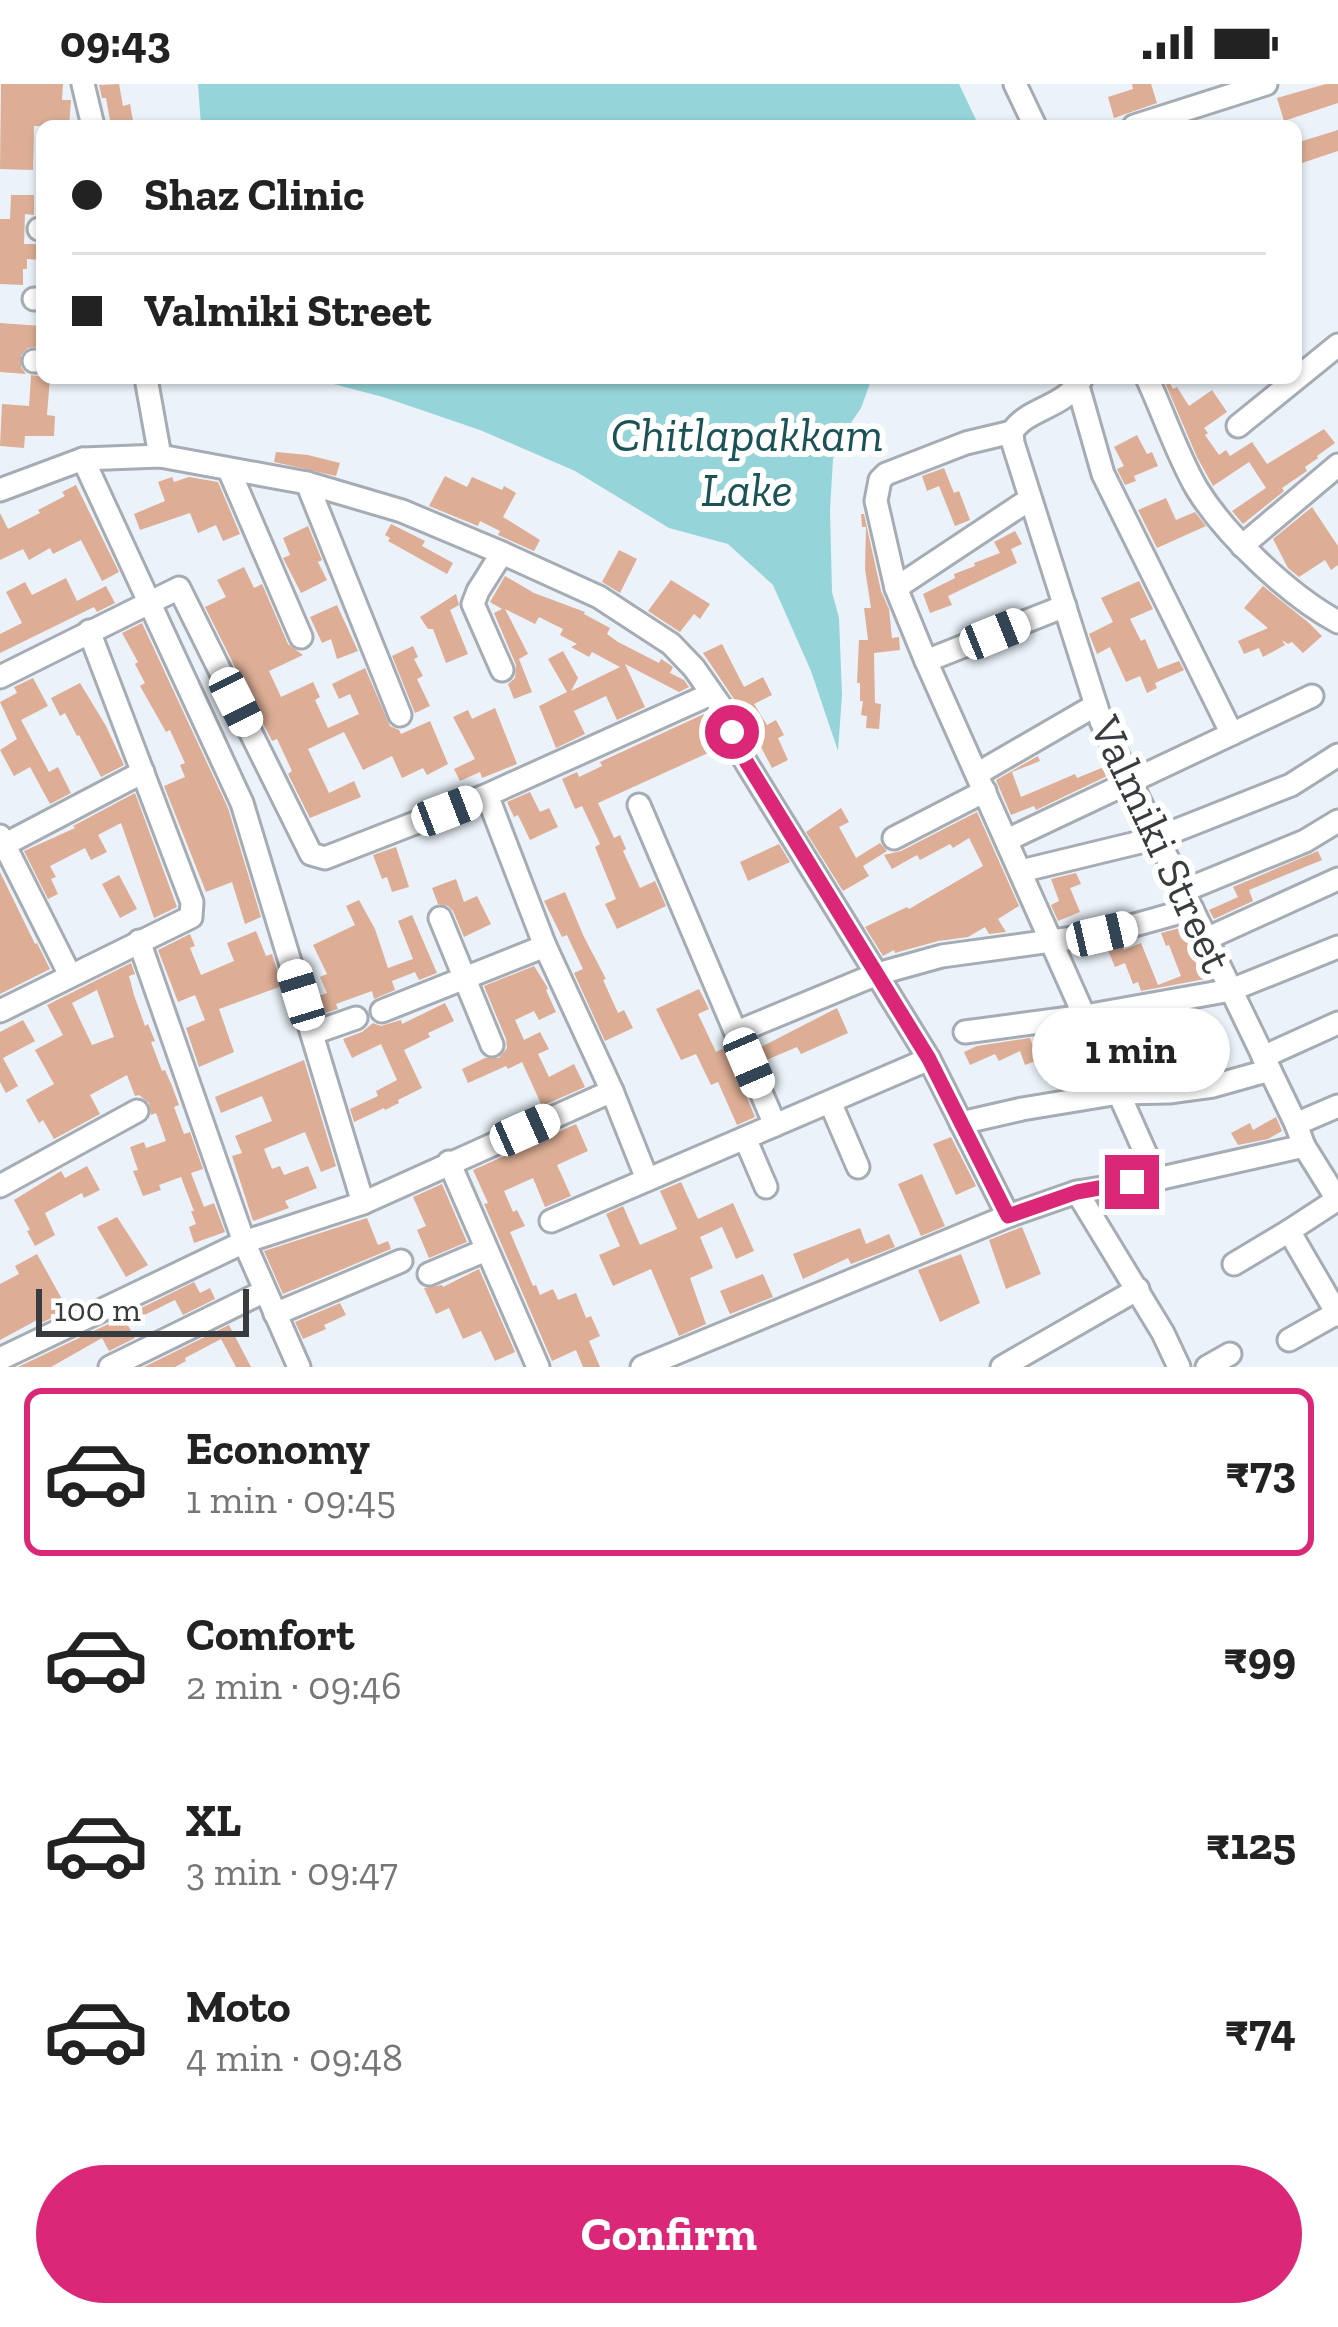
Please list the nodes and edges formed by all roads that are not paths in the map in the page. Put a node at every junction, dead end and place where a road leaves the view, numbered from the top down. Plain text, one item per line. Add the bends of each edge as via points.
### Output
1 (83, 84) edge
2 (1015, 84) edge
3 (1266, 84) edge
4 (91, 120) edge
5 (1032, 120) edge
6 (1153, 120) edge
7 (1338, 345) edge
8 (1302, 374) edge
9 (147, 384) edge
10 (1078, 384) edge
11 (1080, 384) edge
12 (1151, 384) edge
13 (1290, 384) edge
14 (1238, 426) dead end
15 (1012, 432) junction
16 (160, 456) junction
17 (82, 459) junction
18 (1338, 465) edge
19 (229, 470) junction
20 (307, 483) junction
21 (0, 490) edge
22 (1030, 499) junction
23 (1242, 546) junction
24 (502, 553) junction
25 (896, 588) junction
26 (148, 602) junction
27 (1064, 606) junction
28 (1338, 622) edge
29 (89, 632) junction
30 (301, 637) dead end
31 (926, 661) junction
32 (502, 670) dead end
33 (0, 677) edge
34 (711, 694) junction
35 (1312, 696) dead end
36 (1096, 705) junction
37 (400, 715) dead end
38 (1232, 734) junction
39 (1338, 755) edge
40 (142, 772) junction
41 (981, 782) junction
42 (1130, 782) junction
43 (487, 795) junction
44 (639, 806) dead end
45 (1338, 821) edge
46 (894, 838) dead end
47 (1157, 838) junction
48 (1007, 840) junction
49 (2, 843) edge
50 (1021, 871) junction
51 (1338, 879) edge
52 (1187, 900) junction
53 (440, 918) dead end
54 (1051, 939) junction
55 (1206, 939) junction
56 (140, 941) junction
57 (545, 946) junction
58 (1338, 947) edge
59 (877, 974) junction
60 (70, 975) junction
61 (464, 978) junction
62 (1231, 990) junction
63 (0, 1011) edge
64 (382, 1011) dead end
65 (1085, 1016) junction
66 (356, 1018) dead end
67 (1338, 1023) edge
68 (736, 1032) junction
69 (965, 1032) dead end
70 (313, 1034) junction
71 (492, 1046) dead end
72 (929, 1059) junction
73 (1267, 1064) junction
74 (612, 1091) junction
75 (1119, 1093) junction
76 (830, 1102) junction
77 (1338, 1106) edge
78 (137, 1111) dead end
79 (961, 1123) junction
80 (775, 1125) junction
81 (1300, 1135) junction
82 (745, 1138) junction
83 (449, 1162) junction
84 (858, 1167) dead end
85 (647, 1179) junction
86 (1157, 1179) junction
87 (0, 1186) edge
88 (766, 1187) dead end
89 (1077, 1192) junction
90 (1338, 1199) edge
91 (363, 1203) junction
92 (1008, 1216) junction
93 (551, 1221) dead end
94 (1289, 1231) junction
95 (244, 1242) junction
96 (486, 1250) junction
97 (401, 1261) dead end
98 (1234, 1264) dead end
99 (429, 1274) dead end
100 (1138, 1289) junction
101 (265, 1291) junction
102 (274, 1314) junction
103 (1337, 1314) edge
104 (1289, 1340) dead end
105 (1230, 1354) dead end
106 (0, 1359) edge
107 (110, 1367) edge
108 (298, 1367) edge
109 (538, 1367) edge
110 (642, 1367) edge
111 (1002, 1367) edge
112 (1179, 1367) edge
113 (1208, 1367) edge

1 - 4 street
2 - 5 street
3 - 6 street
7 - 8 street
9 - 16 street
10 - 15 street
11 - 38 street via 1103,474
12 - 23 street via 1197,488
13 - 14 street
15 - 22 street, Valmiki Street
15 - 25 street via 880,480 876,501
16 - 17 street
16 - 19 street
17 - 21 street
17 - 26 street
18 - 23 street
19 - 20 street
19 - 30 street
20 - 24 street
20 - 37 street
22 - 25 street
22 - 27 street, Valmiki Street
23 - 28 street
24 - 32 street via 473,604
24 - 34 street via 599,597 671,644
25 - 31 street
26 - 29 street
26 - 43 street via 179,588 310,854 325,858
26 - 70 street via 242,802
27 - 31 street
27 - 36 street, Valmiki Street
29 - 33 street
29 - 40 street
31 - 41 street
34 - 43 street
34 - 59 street
35 - 38 street
36 - 41 street
36 - 42 street, Valmiki Street
38 - 42 street
39 - 47 street via 1291,785
40 - 49 street
40 - 56 street via 192,902 191,916
41 - 46 street
41 - 48 street
42 - 47 street, Valmiki Street
42 - 48 street
43 - 57 street
44 - 68 street
45 - 52 street
47 - 50 street
47 - 52 street, Valmiki Street
48 - 50 street
49 - 60 street
50 - 54 street
51 - 55 street
52 - 54 street via 1102,934
52 - 55 street, Valmiki Street
53 - 61 street
54 - 59 street
54 - 65 street
55 - 62 street, Valmiki Street
56 - 60 street
56 - 95 street
57 - 61 street
57 - 74 street
58 - 62 street
59 - 68 street
59 - 72 street
60 - 63 street
61 - 64 street
61 - 71 street
62 - 65 street
62 - 73 street, Valmiki Street
65 - 69 street
65 - 75 street
66 - 70 street
67 - 73 street
68 - 80 street
70 - 91 street
72 - 76 street
72 - 79 street
73 - 75 street via 1213,1086
73 - 81 street, Valmiki Street
74 - 83 street
74 - 85 street
75 - 79 street
75 - 86 street
76 - 80 street
76 - 84 street
77 - 81 street
78 - 87 street
79 - 92 street
80 - 82 street
81 - 86 street
81 - 90 street, Valmiki Street
82 - 85 street
82 - 88 street
83 - 91 street
83 - 96 street
85 - 93 street
86 - 89 street
89 - 92 street
89 - 100 street
90 - 94 street
91 - 95 street
92 - 110 street
94 - 98 street
94 - 103 street
95 - 101 street
95 - 106 street
96 - 99 street
96 - 109 street
97 - 102 street
100 - 111 street
100 - 112 street
101 - 102 street
101 - 107 street
102 - 108 street
103 - 104 street
105 - 113 street

